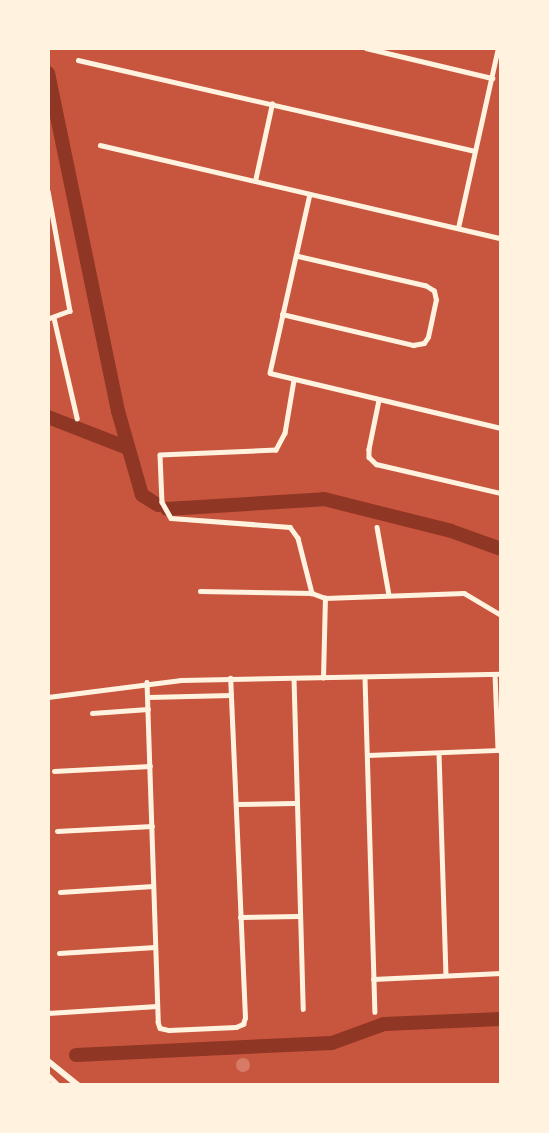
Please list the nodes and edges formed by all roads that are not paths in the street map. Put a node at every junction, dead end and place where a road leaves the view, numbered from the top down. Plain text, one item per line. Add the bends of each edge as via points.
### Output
1 (366, 48) edge
2 (498, 48) edge
3 (78, 60) dead end
4 (492, 78) junction
5 (272, 104) junction
6 (100, 145) dead end
7 (475, 151) junction
8 (255, 181) junction
9 (48, 190) edge
10 (310, 194) junction
11 (458, 228) junction
12 (501, 238) edge
13 (296, 256) junction
14 (282, 314) junction
15 (51, 319) edge
16 (294, 380) junction
17 (379, 400) junction
18 (77, 418) dead end
19 (501, 428) edge
20 (501, 493) edge
21 (377, 527) dead end
22 (200, 591) dead end
23 (312, 593) junction
24 (389, 595) junction
25 (325, 598) junction
26 (501, 615) edge
27 (498, 674) edge
28 (230, 678) junction
29 (294, 678) junction
30 (323, 678) junction
31 (365, 678) junction
32 (147, 682) junction
33 (231, 695) junction
34 (48, 697) edge
35 (147, 697) junction
36 (148, 709) junction
37 (92, 713) dead end
38 (500, 750) edge
39 (439, 753) junction
40 (368, 756) junction
41 (150, 766) junction
42 (54, 771) dead end
43 (295, 803) junction
44 (236, 804) junction
45 (152, 826) junction
46 (57, 831) dead end
47 (153, 886) junction
48 (60, 892) dead end
49 (299, 916) junction
50 (240, 917) junction
51 (155, 946) junction
52 (59, 953) dead end
53 (501, 973) edge
54 (446, 975) junction
55 (373, 979) junction
56 (157, 1006) junction
57 (303, 1009) dead end
58 (375, 1012) dead end
59 (48, 1013) edge
60 (48, 1061) edge
61 (48, 1076) edge
62 (57, 1085) edge
63 (78, 1085) edge

1 - 4 street
2 - 4 street
3 - 5 street
4 - 7 street
5 - 7 street
5 - 8 street
6 - 8 street
7 - 11 street
8 - 10 street
9 - 15 street via 70,311
10 - 11 street
10 - 13 street
11 - 12 street
13 - 14 street
13 - 14 street via 434,291 436,300 424,343 413,345
14 - 16 street via 270,373
15 - 18 street
16 - 17 street
16 - 23 street via 285,433 276,450 160,454 162,502 167,515 290,527 298,538
17 - 19 street
17 - 20 street via 369,449 369,457 376,464
21 - 24 street
22 - 23 street
23 - 25 street
24 - 25 street
24 - 26 street via 464,593
25 - 30 street
27 - 31 street
27 - 38 street
28 - 29 street
28 - 32 street
28 - 33 street
29 - 30 street
29 - 43 street
30 - 31 street
31 - 40 street
32 - 34 street
32 - 35 street
33 - 35 street
33 - 44 street
35 - 36 street
36 - 37 street
36 - 41 street
38 - 39 street
39 - 40 street
39 - 54 street
40 - 55 street
41 - 42 street
41 - 45 street
43 - 44 street
43 - 49 street
44 - 50 street
45 - 46 street
45 - 47 street
47 - 48 street
47 - 51 street
49 - 50 street
49 - 57 street
50 - 56 street via 243,1024 169,1030 160,1028
51 - 52 street
51 - 56 street
53 - 54 street
54 - 55 street
55 - 58 street
56 - 59 street
60 - 63 main road
61 - 62 main road

